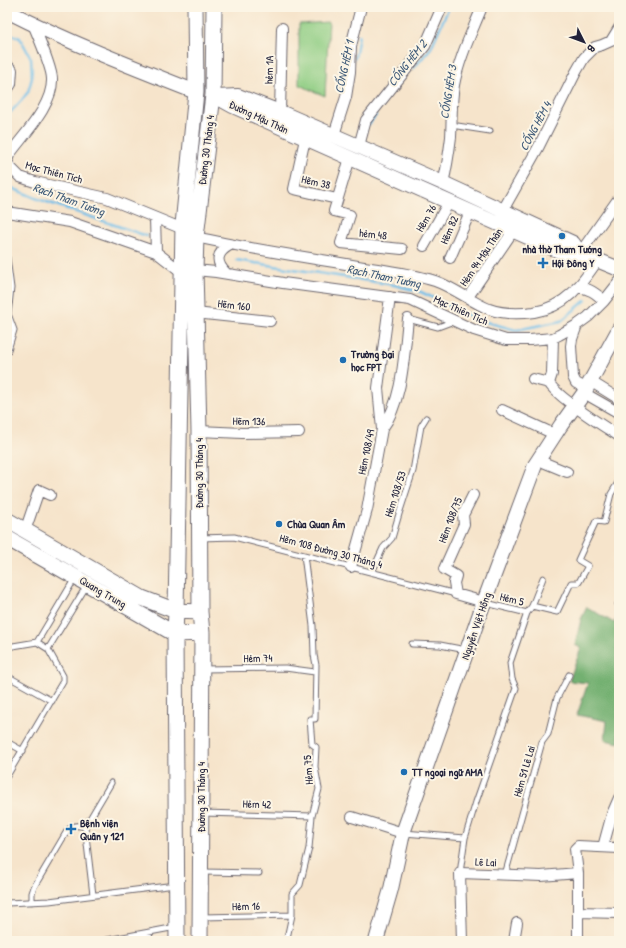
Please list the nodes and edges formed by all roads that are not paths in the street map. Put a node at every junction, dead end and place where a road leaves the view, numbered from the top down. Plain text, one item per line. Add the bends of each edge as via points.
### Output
1 (196, 7) edge
2 (214, 7) edge
3 (360, 7) edge
4 (442, 7) edge
5 (482, 7) edge
6 (7, 11) edge
7 (33, 24) junction
8 (282, 28) dead end
9 (619, 28) edge
10 (7, 65) edge
11 (7, 90) edge
12 (196, 92) junction
13 (215, 96) junction
14 (280, 112) junction
15 (300, 121) junction
16 (451, 126) junction
17 (490, 131) dead end
18 (334, 135) junction
19 (301, 136) junction
20 (359, 146) junction
21 (350, 158) junction
22 (443, 183) junction
23 (619, 198) edge
24 (337, 199) junction
25 (449, 202) junction
26 (504, 210) junction
27 (7, 212) edge
28 (470, 212) junction
29 (155, 218) junction
30 (184, 229) junction
31 (513, 231) junction
32 (196, 237) junction
33 (230, 245) junction
34 (424, 246) dead end
35 (402, 249) dead end
36 (156, 252) junction
37 (580, 253) junction
38 (7, 258) edge
39 (450, 258) dead end
40 (598, 260) junction
41 (617, 265) edge
42 (189, 272) junction
43 (226, 273) junction
44 (619, 282) edge
45 (578, 287) junction
46 (390, 297) junction
47 (468, 297) junction
48 (604, 301) junction
49 (195, 313) junction
50 (8, 315) edge
51 (408, 319) joint
52 (270, 321) dead end
53 (455, 321) junction
54 (577, 325) junction
55 (619, 329) edge
56 (553, 338) junction
57 (7, 353) edge
58 (533, 379) dead end
59 (549, 383) junction
60 (586, 387) junction
61 (619, 399) edge
62 (575, 406) junction
63 (502, 410) dead end
64 (619, 413) edge
65 (426, 418) dead end
66 (382, 429) junction
67 (199, 431) junction
68 (299, 432) dead end
69 (554, 434) junction
70 (619, 436) edge
71 (538, 460) junction
72 (567, 472) dead end
73 (619, 481) edge
74 (50, 495) dead end
75 (473, 495) dead end
76 (7, 520) edge
77 (25, 530) junction
78 (7, 538) edge
79 (200, 538) junction
80 (304, 555) junction
81 (351, 567) junction
82 (372, 572) junction
83 (543, 578) dead end
84 (82, 580) junction
85 (456, 594) junction
86 (484, 602) junction
87 (532, 606) junction
88 (176, 611) junction
89 (200, 612) junction
90 (527, 613) junction
91 (202, 633) junction
92 (175, 634) junction
93 (37, 642) junction
94 (412, 644) dead end
95 (7, 646) edge
96 (48, 649) junction
97 (467, 650) junction
98 (201, 669) junction
99 (315, 672) junction
100 (569, 675) dead end
101 (7, 676) edge
102 (52, 702) junction
103 (7, 742) edge
104 (22, 751) junction
105 (7, 776) edge
106 (111, 783) dead end
107 (619, 798) edge
108 (201, 813) junction
109 (312, 816) junction
110 (352, 817) dead end
111 (85, 827) junction
112 (403, 833) junction
113 (465, 838) junction
114 (603, 848) junction
115 (619, 848) edge
116 (258, 873) dead end
117 (460, 873) junction
118 (578, 873) junction
119 (505, 874) junction
120 (201, 876) junction
121 (176, 884) junction
122 (93, 895) junction
123 (32, 902) junction
124 (7, 903) edge
125 (578, 912) junction
126 (619, 913) edge
127 (292, 915) junction
128 (200, 917) junction
129 (516, 923) dead end
130 (149, 932) junction
131 (177, 934) edge
132 (287, 938) dead end
133 (102, 941) edge
134 (150, 941) edge
135 (200, 941) edge
136 (376, 941) edge
137 (462, 941) edge
138 (514, 941) edge
139 (578, 941) edge

1 - 12 main road, Đường 30 Tháng 4
2 - 13 main road, Đường 30 Tháng 4
3 - 18 street via 351,46 346,97
4 - 20 street via 425,46 366,120
5 - 16 street via 456,78 451,106
6 - 7 street
7 - 12 street
7 - 29 street, Mạc Thiên Tích via 52,78 51,92 42,110 9,155 7,161 10,167 20,177 107,198
8 - 14 street, hẻm 1A
9 - 26 street via 611,41 595,47 584,58
10 - 11 street via 12,70 11,84
12 - 13 main road
12 - 30 main road, Đường 30 Tháng 4
13 - 14 street, Đường Mậu Thân via 238,96
13 - 19 street, Đường Mậu Thân
13 - 32 main road, Đường 30 Tháng 4
14 - 15 street, Đường Mậu Thân
15 - 18 street, Đường Mậu Thân
15 - 19 street
16 - 17 lane
16 - 22 street
18 - 20 street, Đường Mậu Thân
19 - 21 street, Đường Mậu Thân
19 - 24 street, Hẽm 38 via 294,189
20 - 22 street, Đường Mậu Thân
21 - 24 street
21 - 25 street, Đường Mậu Thân
22 - 26 street, Đường Mậu Thân
23 - 37 street
24 - 35 street, hẻm 48 via 334,211 350,216 342,243
25 - 28 street, Đường Mậu Thân
25 - 34 street, Hẽm 76
26 - 37 street, Đường Mậu Thân via 573,243
27 - 36 street via 70,222
28 - 31 street, Đường Mậu Thân
28 - 39 street, Hẽm 82
29 - 30 street, Mạc Thiên Tích
29 - 36 street
30 - 42 main road, Đường 30 Tháng 4
31 - 37 street, Đường Mậu Thân via 566,254
31 - 47 street, Hẻm 94 Mậu Thân
32 - 33 street, Mạc Thiên Tích
32 - 42 main road, Đường 30 Tháng 4
33 - 43 street via 220,253 218,259 221,269
33 - 47 street, Mạc Thiên Tích via 419,277 450,287
36 - 42 street
37 - 40 street, Đường Mậu Thân
38 - 50 lane via 11,288
40 - 41 street, Đường Mậu Thân
40 - 45 street, Mạc Thiên Tích
42 - 43 street, Mạc Thiên Tích
42 - 49 main road, Đường 30 Tháng 4
42 - 88 main road, Đường 30 Tháng 4
43 - 46 street, Mạc Thiên Tích
44 - 48 street, Mạc Thiên Tích
45 - 47 street, Mạc Thiên Tích via 563,302 552,307 519,313 488,309
45 - 48 street via 591,290
46 - 53 street, Mạc Thiên Tích via 410,300
46 - 66 street via 378,388
48 - 54 street, Mạc Thiên Tích
49 - 52 street, Hẽm 160
49 - 67 main road, Đường 30 Tháng 4
50 - 57 lane via 14,330
51 - 53 lane via 438,327
51 - 66 street, Hẽm 108/49 via 396,401
53 - 56 street, Mạc Thiên Tích via 489,336 506,340
54 - 56 street, Mạc Thiên Tích
54 - 60 street via 570,346 573,377 576,383
55 - 60 street, Nguyễn Việt Hồng
56 - 59 street via 552,374
58 - 59 street
59 - 62 street
60 - 61 street
60 - 62 street, Nguyễn Việt Hồng
60 - 64 street
62 - 69 street, Nguyễn Việt Hồng
62 - 70 street
63 - 69 street
65 - 82 lane, Hẻm 108/53 via 421,426 413,471 392,538 382,548
66 - 81 street, Hẽm 108/49 via 367,510
67 - 68 street, Hẽm 136 via 242,434
67 - 79 main road, Đường 30 Tháng 4
69 - 71 street, Nguyễn Việt Hồng
71 - 72 street
71 - 86 street, Nguyễn Việt Hồng
73 - 87 lane, Hẻm 5 via 611,494 604,522 596,521 578,560 588,566 579,582 571,583 557,612
74 - 77 street via 39,490
75 - 85 street, Hẽm 108/75 via 463,515 464,524 444,569 456,576
76 - 77 main road, Quang Trung
77 - 88 main road, Quang Trung via 142,598
78 - 84 main road, Quang Trung
79 - 80 lane, Hẽm 108 Đường 30 Tháng 4 via 234,536
79 - 89 main road, Đường 30 Tháng 4
80 - 81 lane, Hẽm 108 Đường 30 Tháng 4
80 - 99 lane, Hẻm 75 via 313,626
81 - 82 lane, Hẽm 108 Đường 30 Tháng 4
82 - 85 lane, Hẽm 108 Đường 30 Tháng 4
83 - 87 lane
84 - 92 main road, Quang Trung
84 - 93 lane
84 - 96 lane
85 - 86 street
86 - 90 lane, Hẻm 5
86 - 97 street, Nguyễn Việt Hồng
87 - 90 lane, Hẻm 5
88 - 89 main road, Quang Trung
88 - 92 main road, Đường 30 Tháng 4
89 - 91 main road, Đường 30 Tháng 4
90 - 113 lane via 510,663 516,688
91 - 92 main road
91 - 98 main road, Đường 30 Tháng 4
92 - 121 main road, Đường 30 Tháng 4
93 - 95 lane
93 - 96 lane
94 - 97 lane via 440,645
96 - 102 lane via 63,676
97 - 112 street, Nguyễn Việt Hồng
98 - 99 lane, Hẻm 74 via 285,668
98 - 108 main road, Đường 30 Tháng 4
99 - 109 lane, Hẻm 75 via 315,718 310,719 312,744 316,747 315,767 319,790
100 - 119 lane, Hẻm 51 Lê Lai via 557,698 548,734 542,742
101 - 102 lane
102 - 104 lane
103 - 104 lane
104 - 105 lane
106 - 111 lane
107 - 114 street
108 - 109 lane, Hẻm 42
108 - 120 main road, Đường 30 Tháng 4
109 - 127 lane, Hẻm 75 via 309,848 300,885 292,894
110 - 112 street
111 - 122 lane
111 - 123 lane via 76,825 67,831 34,887
112 - 113 lane
112 - 136 street, Nguyễn Việt Hồng
113 - 117 lane
114 - 115 street
114 - 118 street via 576,847
116 - 120 lane
117 - 119 street, Lê Lai
117 - 137 street, Lê Lai
118 - 119 street, Lê Lai via 541,876
118 - 125 street
120 - 121 main road
120 - 128 main road, Đường 30 Tháng 4
121 - 122 lane
121 - 131 main road, Đường 30 Tháng 4
122 - 123 lane
123 - 124 lane
125 - 126 street
125 - 139 street
127 - 128 lane, Hẻm 16
127 - 132 lane, Hẻm 75
128 - 135 main road, Đường 30 Tháng 4
129 - 138 street
130 - 131 lane
130 - 133 lane
130 - 134 lane

